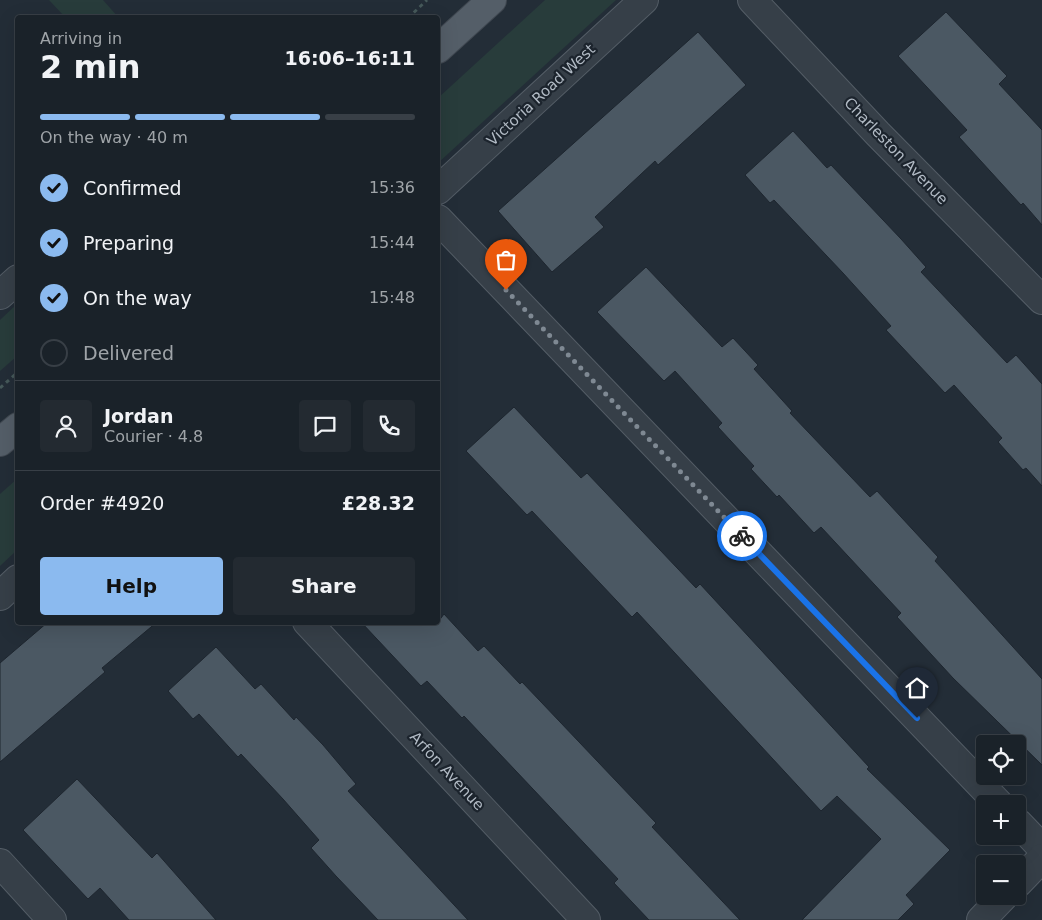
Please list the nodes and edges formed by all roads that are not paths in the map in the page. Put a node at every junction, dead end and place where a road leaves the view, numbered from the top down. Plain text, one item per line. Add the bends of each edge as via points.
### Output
1 (492, 0) edge
2 (644, 0) edge
3 (752, 0) edge
4 (440, 47) edge
5 (440, 188) edge
6 (440, 221) edge
7 (15, 282) edge
8 (0, 295) edge
9 (1042, 300) edge
10 (15, 430) edge
11 (0, 442) edge
12 (15, 582) edge
13 (0, 596) edge
14 (310, 625) edge
15 (990, 795) edge
16 (1026, 831) edge
17 (1042, 848) edge
18 (1042, 858) edge
19 (0, 863) edge
20 (1026, 875) edge
21 (995, 905) edge
22 (52, 920) edge
23 (586, 920) edge
24 (981, 920) edge

1 - 4 main road
2 - 5 street, Victoria Road West
3 - 9 street, Charleston Avenue via 878,134
6 - 15 street
7 - 8 street
10 - 11 main road
12 - 13 street
14 - 23 street, Arfon Avenue
16 - 17 street
18 - 20 street
19 - 22 street
21 - 24 street

